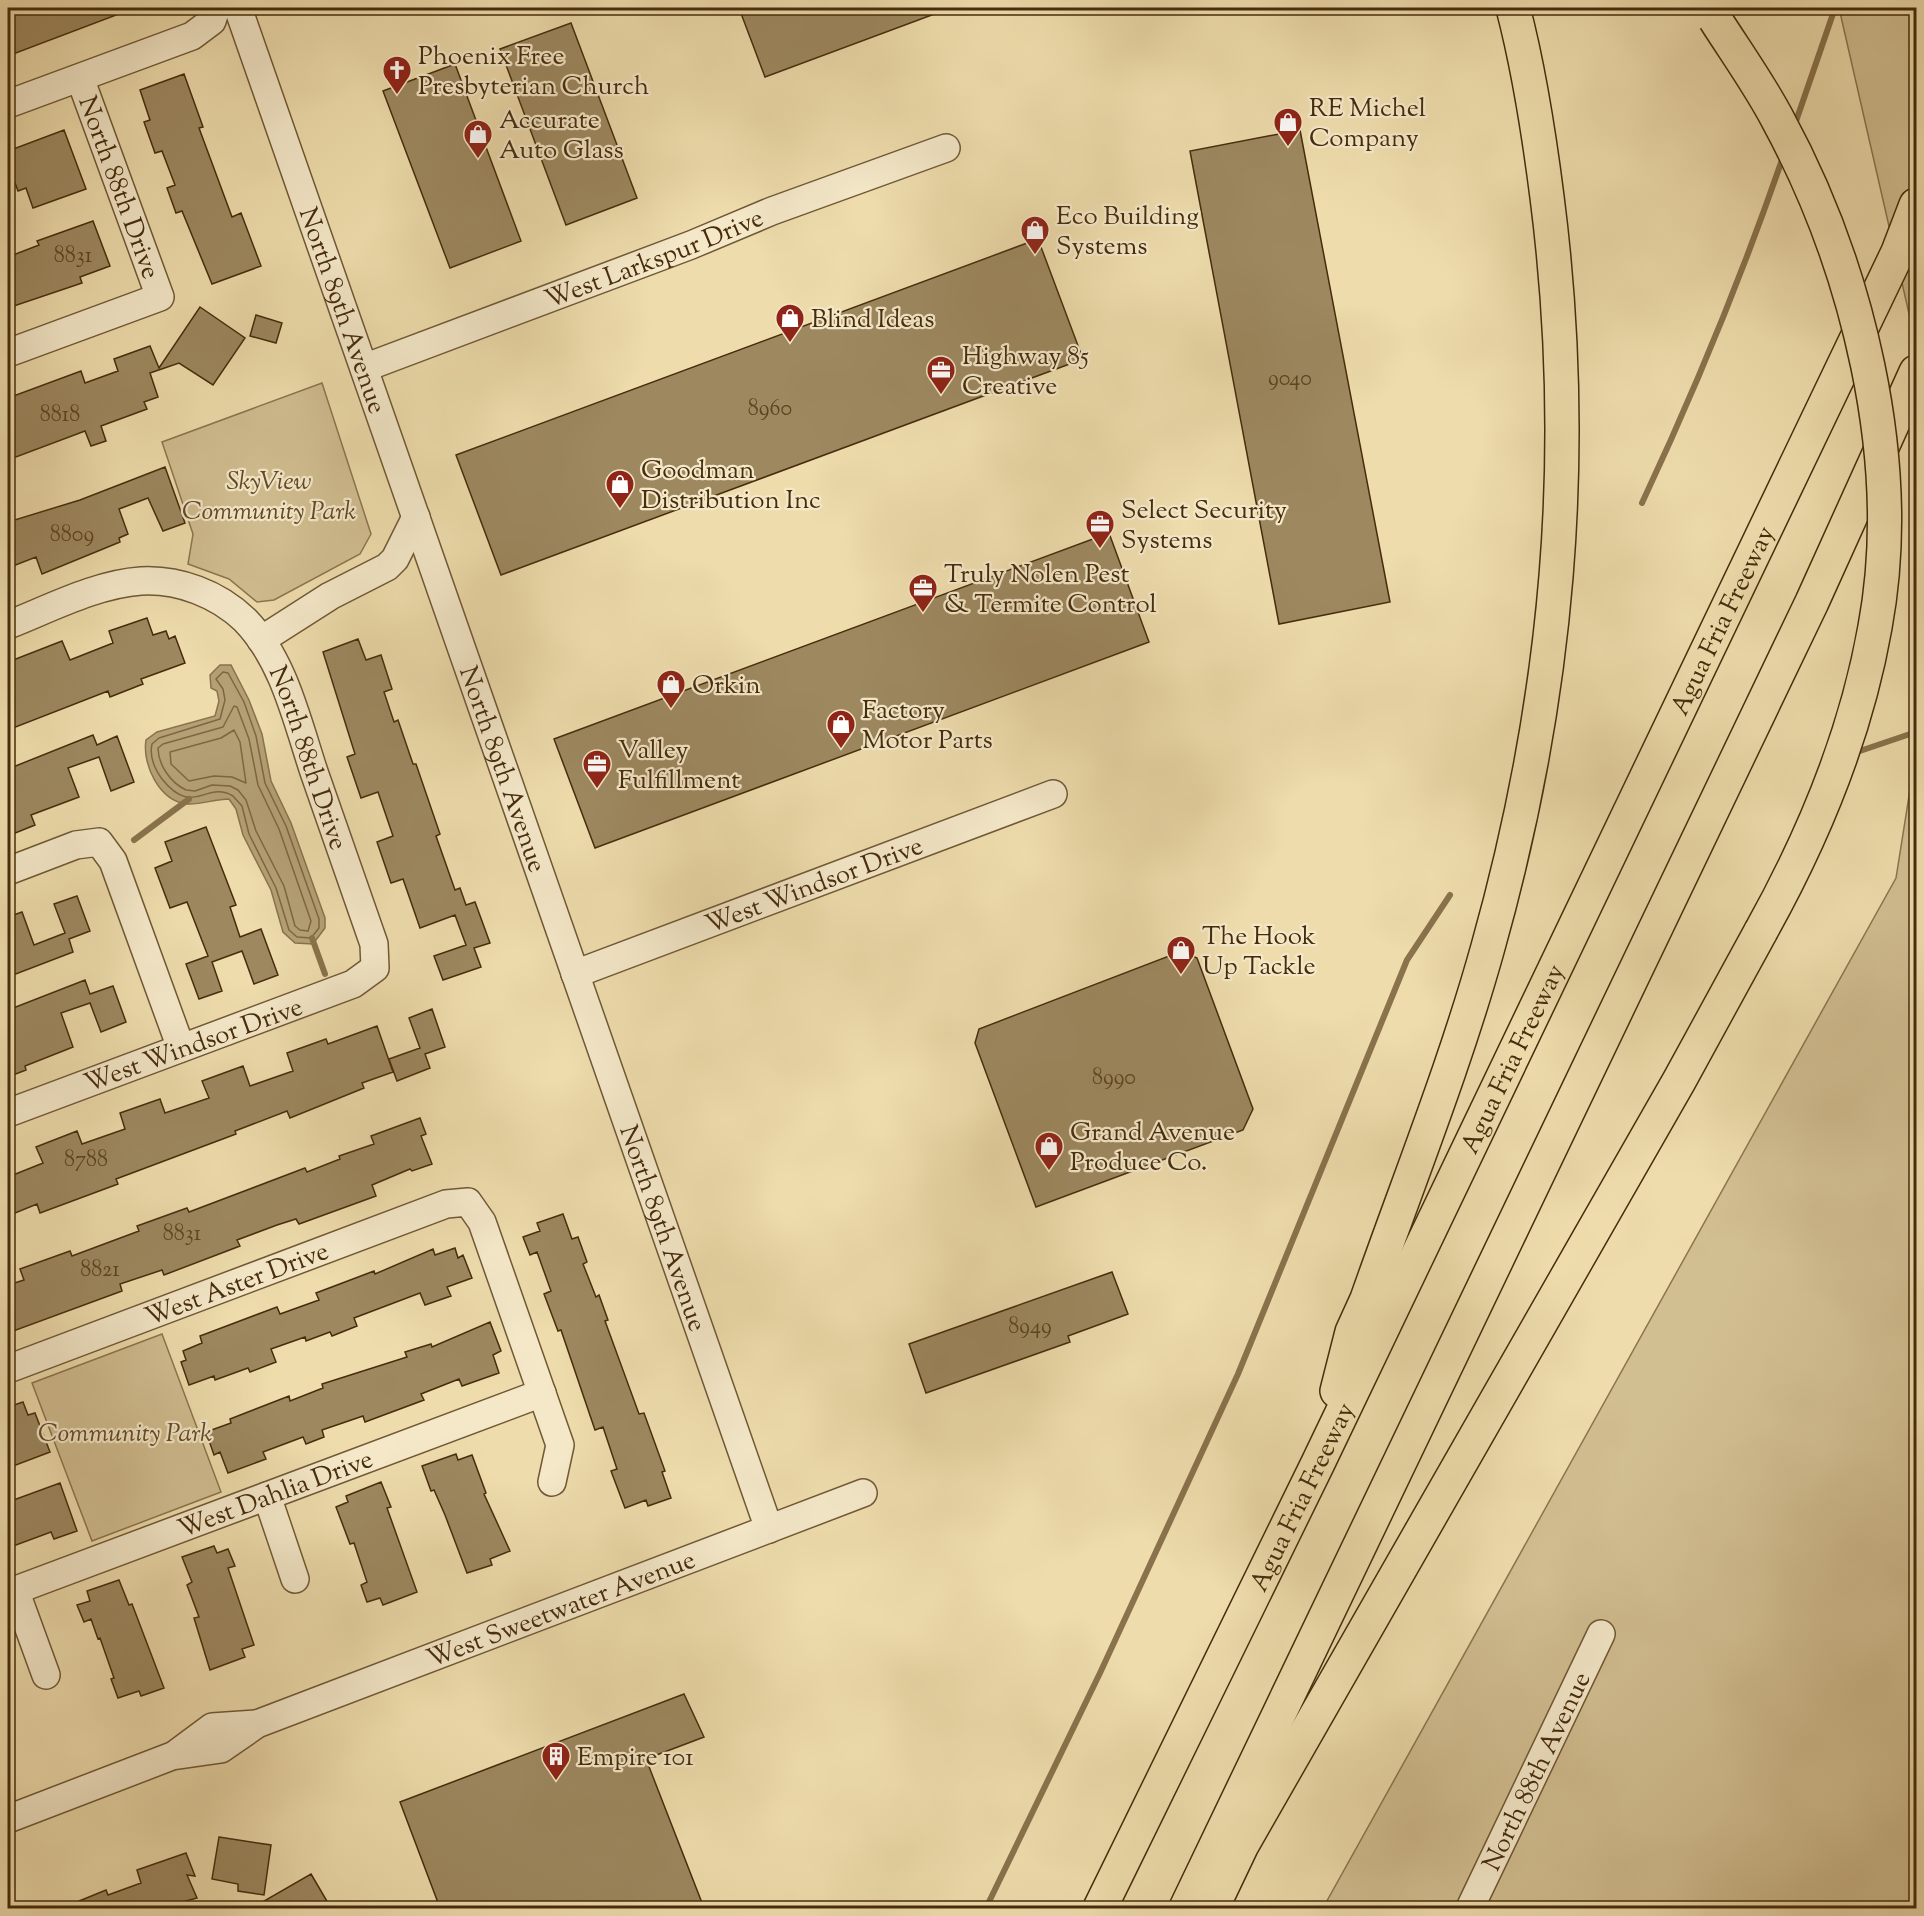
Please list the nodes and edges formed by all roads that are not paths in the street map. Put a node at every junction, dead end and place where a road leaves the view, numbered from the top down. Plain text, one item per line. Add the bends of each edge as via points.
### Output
1 (216, 8) edge
2 (238, 8) edge
3 (1513, 8) edge
4 (1712, 13) edge
5 (80, 78) junction
6 (8, 104) edge
7 (946, 148) dead end
8 (1917, 205) edge
9 (8, 353) edge
10 (364, 368) junction
11 (1917, 372) edge
12 (416, 517) junction
13 (8, 625) edge
14 (261, 640) junction
15 (1053, 794) dead end
16 (8, 871) edge
17 (375, 968) joint
18 (575, 974) junction
19 (181, 1048) junction
20 (8, 1113) edge
21 (8, 1369) edge
22 (542, 1392) junction
23 (1318, 1463) junction
24 (552, 1482) dead end
25 (863, 1493) dead end
26 (267, 1496) junction
27 (769, 1529) junction
28 (296, 1579) dead end
29 (11, 1592) edge
30 (1601, 1634) dead end
31 (46, 1675) dead end
32 (8, 1819) edge
33 (1100, 1908) edge
34 (1186, 1908) edge
35 (1212, 1908) edge
36 (1470, 1908) edge

1 - 5 street via 212,21 192,36
2 - 10 street, North 89th Avenue
3 - 23 highway via 1544,169 1561,342 1563,500 1551,636 1527,792 1489,945 1367,1299 1352,1332
4 - 35 highway, bridge via 1777,117 1834,244 1869,376 1880,452 1883,513 1876,625 1854,722 1798,865 1247,1835
5 - 6 street
5 - 9 street, North 88th Drive via 160,297
7 - 10 street, West Larkspur Drive
8 - 23 highway, Agua Fria Freeway
10 - 12 street, North 89th Avenue
11 - 34 highway via 1807,613
12 - 14 street via 396,559 387,567 330,596
12 - 18 street, North 89th Avenue
13 - 14 street, North 88th Drive via 141,581 187,586 227,606
14 - 17 street, North 88th Drive via 291,702 374,944
15 - 18 street, West Windsor Drive
16 - 19 street via 76,845 99,842 113,861
17 - 19 street, West Windsor Drive via 353,984
18 - 27 street, North 89th Avenue
19 - 20 street, West Windsor Drive
21 - 22 street, West Aster Drive via 446,1204 468,1202 482,1222
22 - 24 street via 561,1444
22 - 26 street, West Dahlia Drive
23 - 33 highway, Agua Fria Freeway
25 - 27 street, West Sweetwater Avenue
26 - 28 street
26 - 29 street, West Dahlia Drive
27 - 32 street, West Sweetwater Avenue via 258,1724 212,1727 172,1756
29 - 31 street
30 - 36 street, North 88th Avenue

